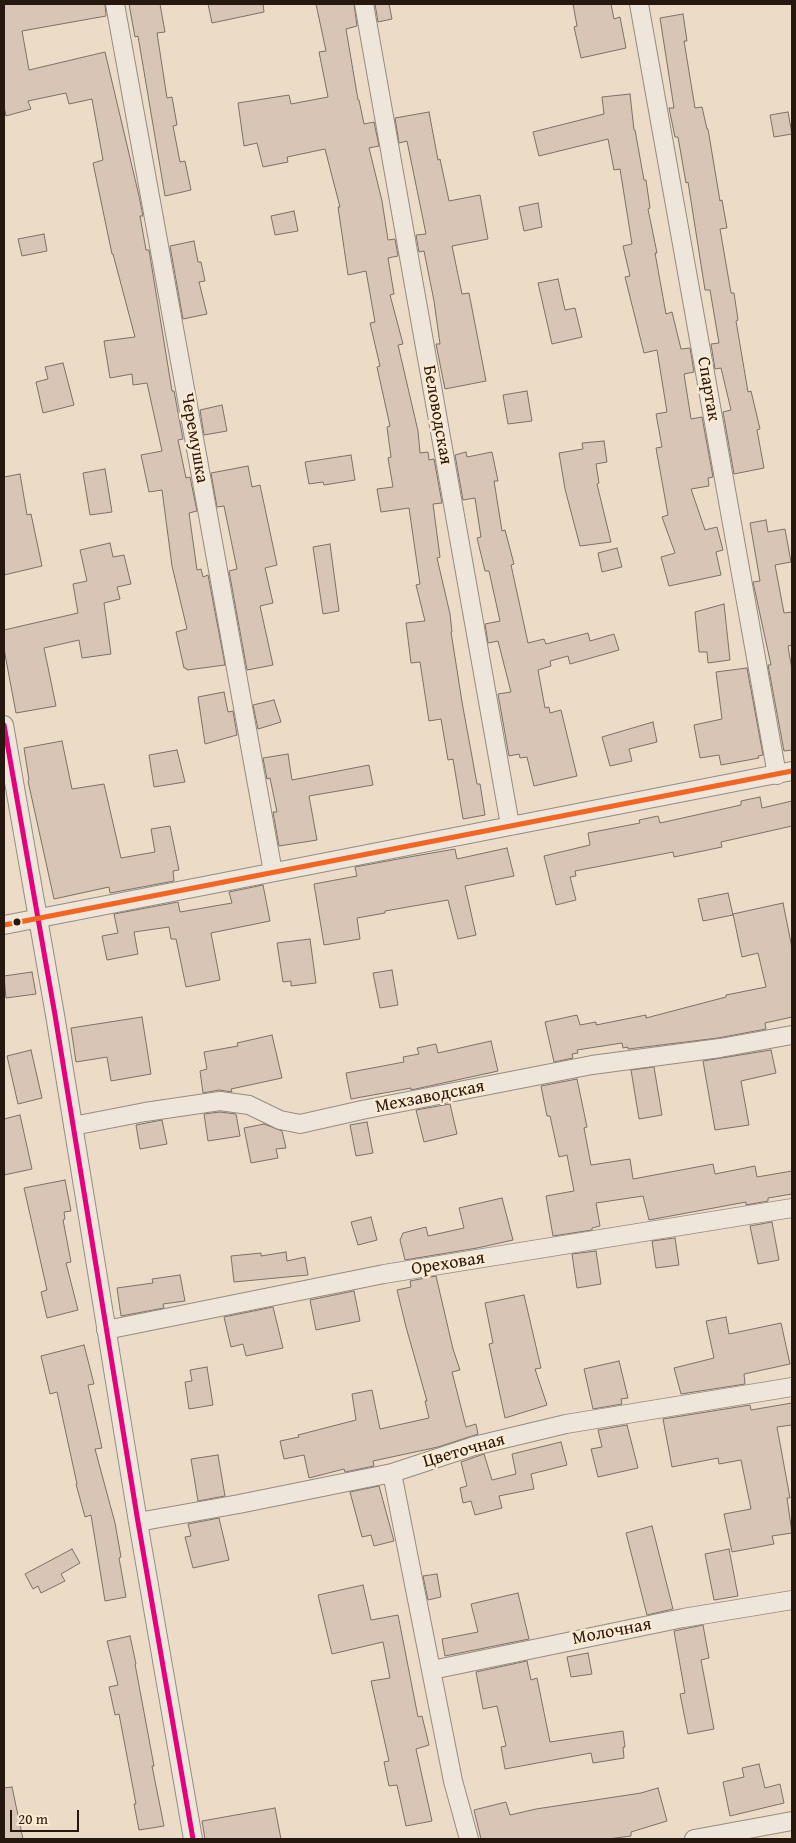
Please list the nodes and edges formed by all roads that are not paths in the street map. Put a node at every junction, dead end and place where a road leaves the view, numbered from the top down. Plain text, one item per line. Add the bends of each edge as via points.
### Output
1 (115, 4) edge
2 (364, 4) edge
3 (639, 4) edge
4 (4, 725) edge
5 (784, 773) edge
6 (510, 825) junction
7 (273, 872) junction
8 (39, 918) junction
9 (4, 925) edge
10 (792, 1035) edge
11 (72, 1126) junction
12 (792, 1208) edge
13 (106, 1330) junction
14 (792, 1387) edge
15 (392, 1473) junction
16 (138, 1522) junction
17 (792, 1600) edge
18 (432, 1670) junction
19 (782, 1828) edge
20 (193, 1839) edge
21 (469, 1839) edge
22 (694, 1839) edge

1 - 7 street, Черемушка
2 - 6 street, Беловодская
3 - 5 street, Спартак
4 - 8 street
5 - 6 street
6 - 7 street
7 - 8 street
8 - 9 street
8 - 11 street
10 - 11 street, Мехзаводская via 592,1065 300,1124 280,1120 249,1105 220,1101
11 - 13 street
12 - 13 street, Ореховая via 384,1274
13 - 16 street
14 - 15 street, Цветочная via 566,1424 474,1446
15 - 16 street, Цветочная
15 - 18 street
16 - 20 street
17 - 18 street, Молочная via 683,1618
18 - 21 street via 452,1781
19 - 22 street

